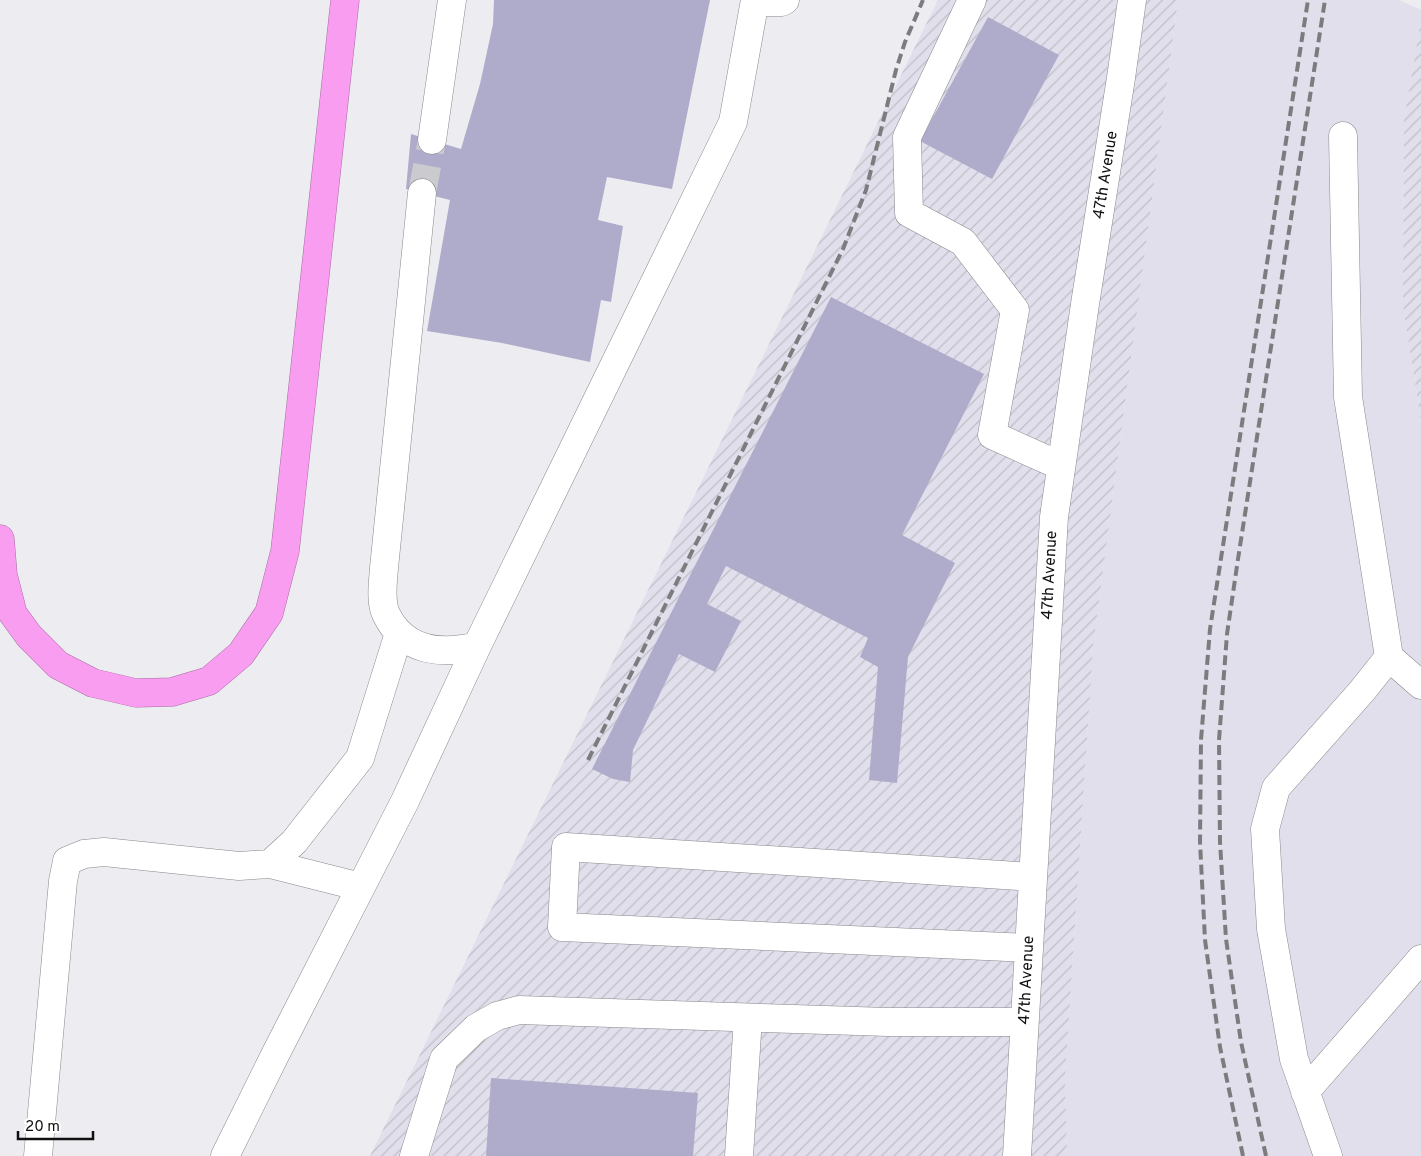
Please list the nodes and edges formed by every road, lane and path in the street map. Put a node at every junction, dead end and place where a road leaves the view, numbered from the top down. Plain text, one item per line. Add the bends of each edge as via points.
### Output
1 (345, 0) edge
2 (452, 0) edge
3 (785, 0) edge
4 (972, 0) edge
5 (1132, 0) edge
6 (755, 1) edge
7 (1343, 136) dead end
8 (432, 140) tunnel mouth
9 (422, 193) tunnel mouth
10 (1061, 466) junction
11 (0, 539) edge
12 (399, 633) junction
13 (477, 646) junction
14 (1389, 657) junction
15 (1421, 685) edge
16 (270, 864) junction
17 (1033, 877) junction
18 (361, 887) junction
19 (1029, 948) junction
20 (1421, 959) edge
21 (748, 1018) junction
22 (1024, 1022) junction
23 (1305, 1092) junction
24 (38, 1156) edge
25 (225, 1156) edge
26 (414, 1156) edge
27 (739, 1156) edge
28 (1017, 1156) edge
29 (1328, 1156) edge

1 - 11 highway via 285,551 269,613 241,654 209,681 172,692 136,693 93,683 58,665 29,636 13,614 3,575
2 - 8 street
3 - 6 street
4 - 10 street via 907,137 909,213 963,242 1014,310 992,435
5 - 10 street, 47th Avenue
6 - 13 street via 733,122
7 - 14 street via 1348,397
9 - 12 street via 382,594 386,614
10 - 17 street, 47th Avenue via 1054,517
12 - 13 street via 412,644 437,651
12 - 16 street via 360,758 294,842
13 - 18 street
14 - 15 street
14 - 23 street via 1276,788 1265,829 1271,928 1294,1059
16 - 18 street
16 - 24 street via 239,866 104,852 84,854 67,861
17 - 19 street, 47th Avenue
17 - 19 street via 566,847 562,927
18 - 25 street
19 - 22 street, 47th Avenue
20 - 23 street
21 - 22 street
21 - 26 street via 519,1010 498,1016 476,1028 444,1059
21 - 27 street
22 - 28 street, 47th Avenue
23 - 29 street

